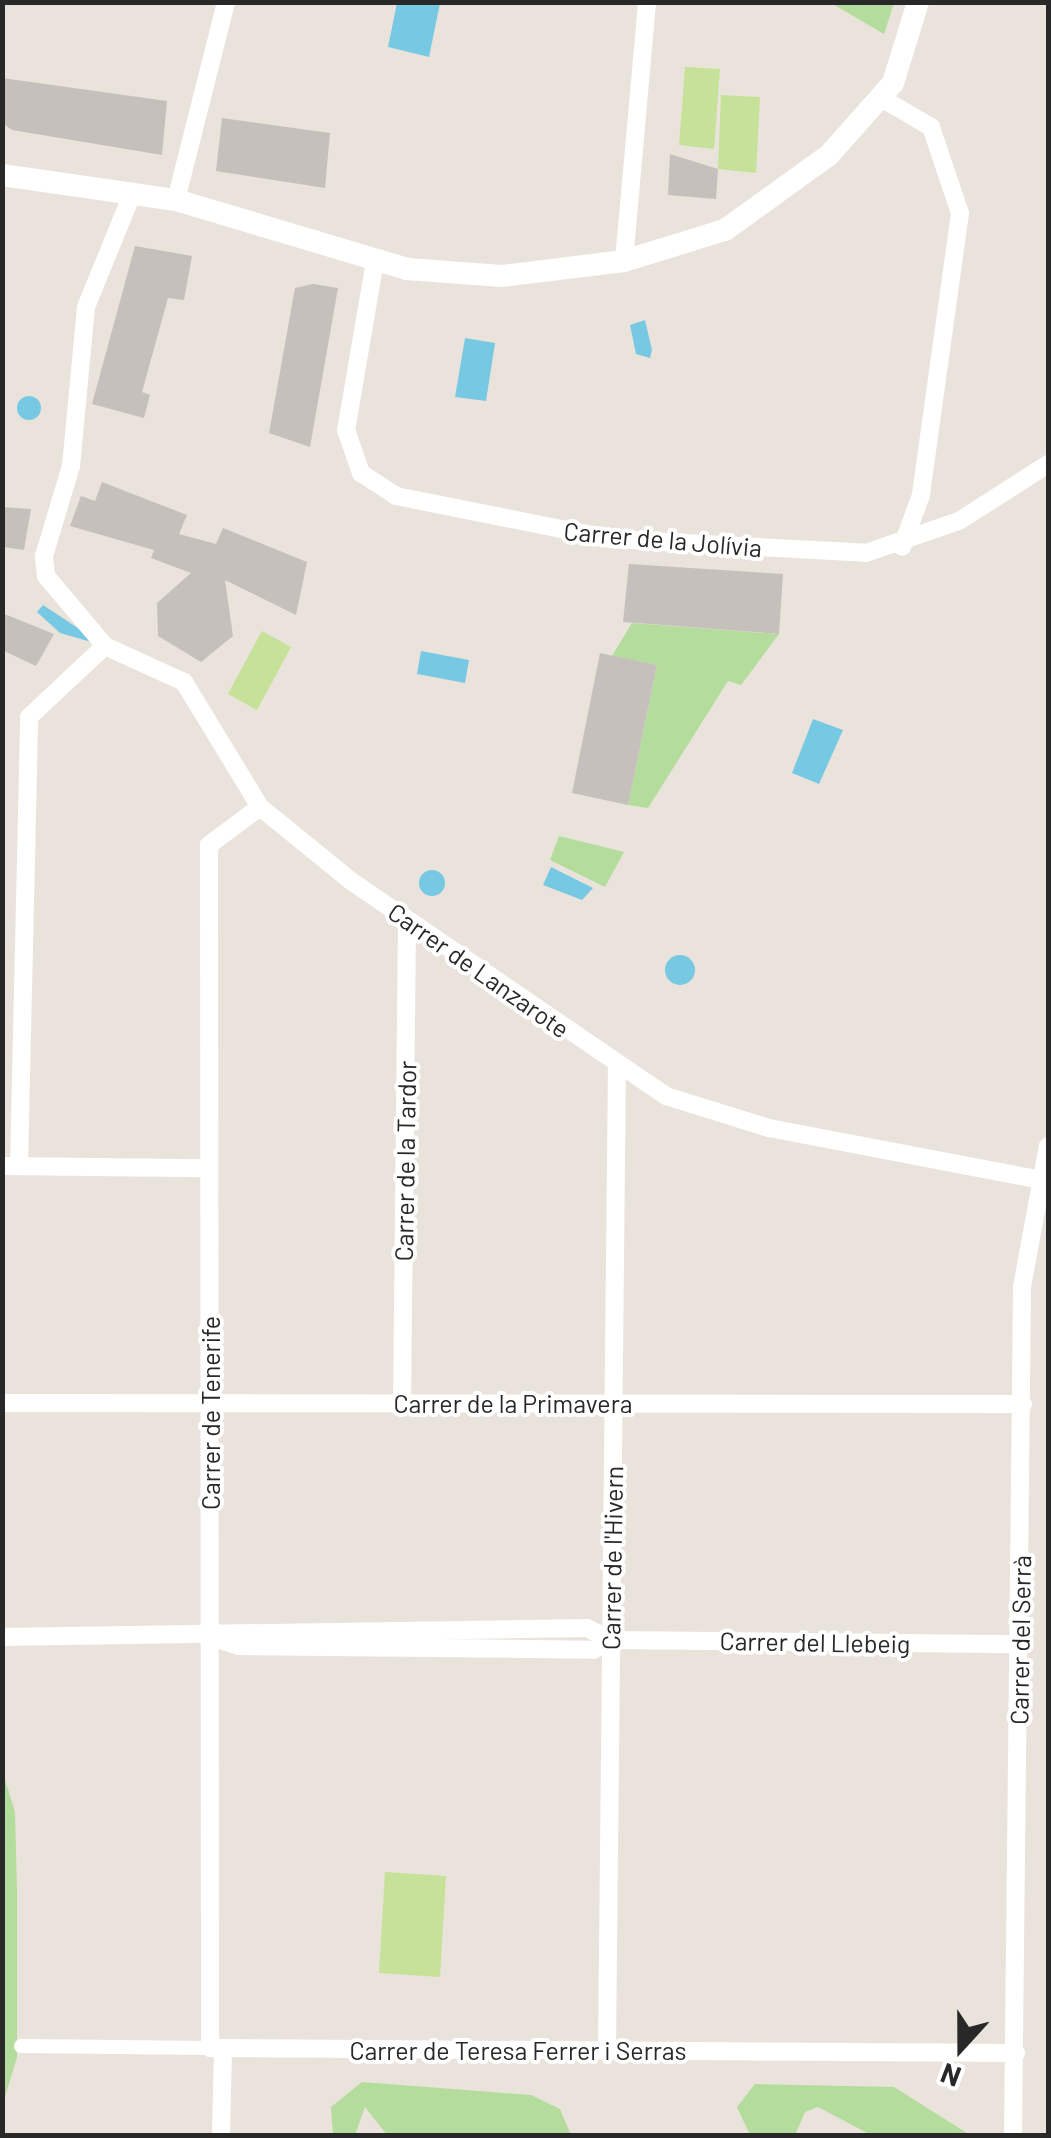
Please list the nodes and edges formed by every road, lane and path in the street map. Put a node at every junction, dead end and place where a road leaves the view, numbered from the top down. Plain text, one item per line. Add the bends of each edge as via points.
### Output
1 (226, 2) edge
2 (647, 2) edge
3 (918, 2) edge
4 (882, 99) junction
5 (2, 174) edge
6 (133, 192) junction
7 (176, 200) junction
8 (624, 261) junction
9 (375, 262) junction
10 (1048, 464) edge
11 (920, 496) junction
12 (958, 521) junction
13 (901, 547) junction
14 (105, 646) junction
15 (260, 807) junction
16 (407, 920) junction
17 (617, 1066) junction
18 (1048, 1146) edge
19 (11, 1166) edge
20 (207, 1168) junction
21 (1042, 1180) junction
22 (211, 1402) junction
23 (402, 1402) junction
24 (2, 1403) edge
25 (614, 1403) junction
26 (1023, 1404) junction
27 (208, 1636) junction
28 (2, 1637) edge
29 (611, 1640) junction
30 (1019, 1644) junction
31 (21, 2046) dead end
32 (216, 2048) junction
33 (608, 2050) junction
34 (1016, 2053) junction
35 (221, 2136) edge
36 (1013, 2136) edge

1 - 7 street
2 - 8 street
3 - 4 street
4 - 8 street via 750,216
4 - 11 street via 932,127 960,213
5 - 6 street
6 - 7 street
6 - 14 street via 86,307 71,466 44,556 46,576
7 - 9 street
8 - 9 street via 502,276
9 - 13 street, Carrer de la Jolívia via 346,430 354,461 381,488 611,539 822,553
10 - 12 street, Carrer de la Jolívia
11 - 12 street via 934,518
11 - 13 street
12 - 13 street, Carrer de la Jolívia
14 - 15 street, Carrer de Lanzarote via 184,682
14 - 19 street via 28,717
15 - 16 street, Carrer de Lanzarote
15 - 20 street, Carrer de Tenerife via 220,828 209,845
16 - 17 street, Carrer de Lanzarote
16 - 23 street, Carrer de la Tardor
17 - 21 street, Carrer de Lanzarote via 696,1110
17 - 25 street, Carrer de l'Hivern
18 - 21 street, Carrer del Serrà
19 - 20 street
20 - 22 street, Carrer de Tenerife
21 - 26 street, Carrer del Serrà via 1022,1287
22 - 23 street, Carrer de la Primavera
22 - 24 street, Carrer de la Primavera
22 - 27 street, Carrer de Tenerife
23 - 25 street, Carrer de la Primavera
25 - 26 street, Carrer de la Primavera
25 - 29 street, Carrer de l'Hivern
26 - 30 street, Carrer del Serrà
27 - 28 street, Carrer del Llebeig
27 - 29 street, Carrer del Llebeig via 588,1628
27 - 32 street, Carrer de Tenerife
29 - 30 street, Carrer del Llebeig
29 - 33 street, Carrer de l'Hivern
30 - 34 street, Carrer del Serrà
31 - 32 street, Carrer de Teresa Ferrer i Serras
32 - 33 street, Carrer de Teresa Ferrer i Serras
32 - 35 street, Carrer de Tenerife
33 - 34 street, Carrer de Teresa Ferrer i Serras
34 - 36 street, Carrer del Serrà

